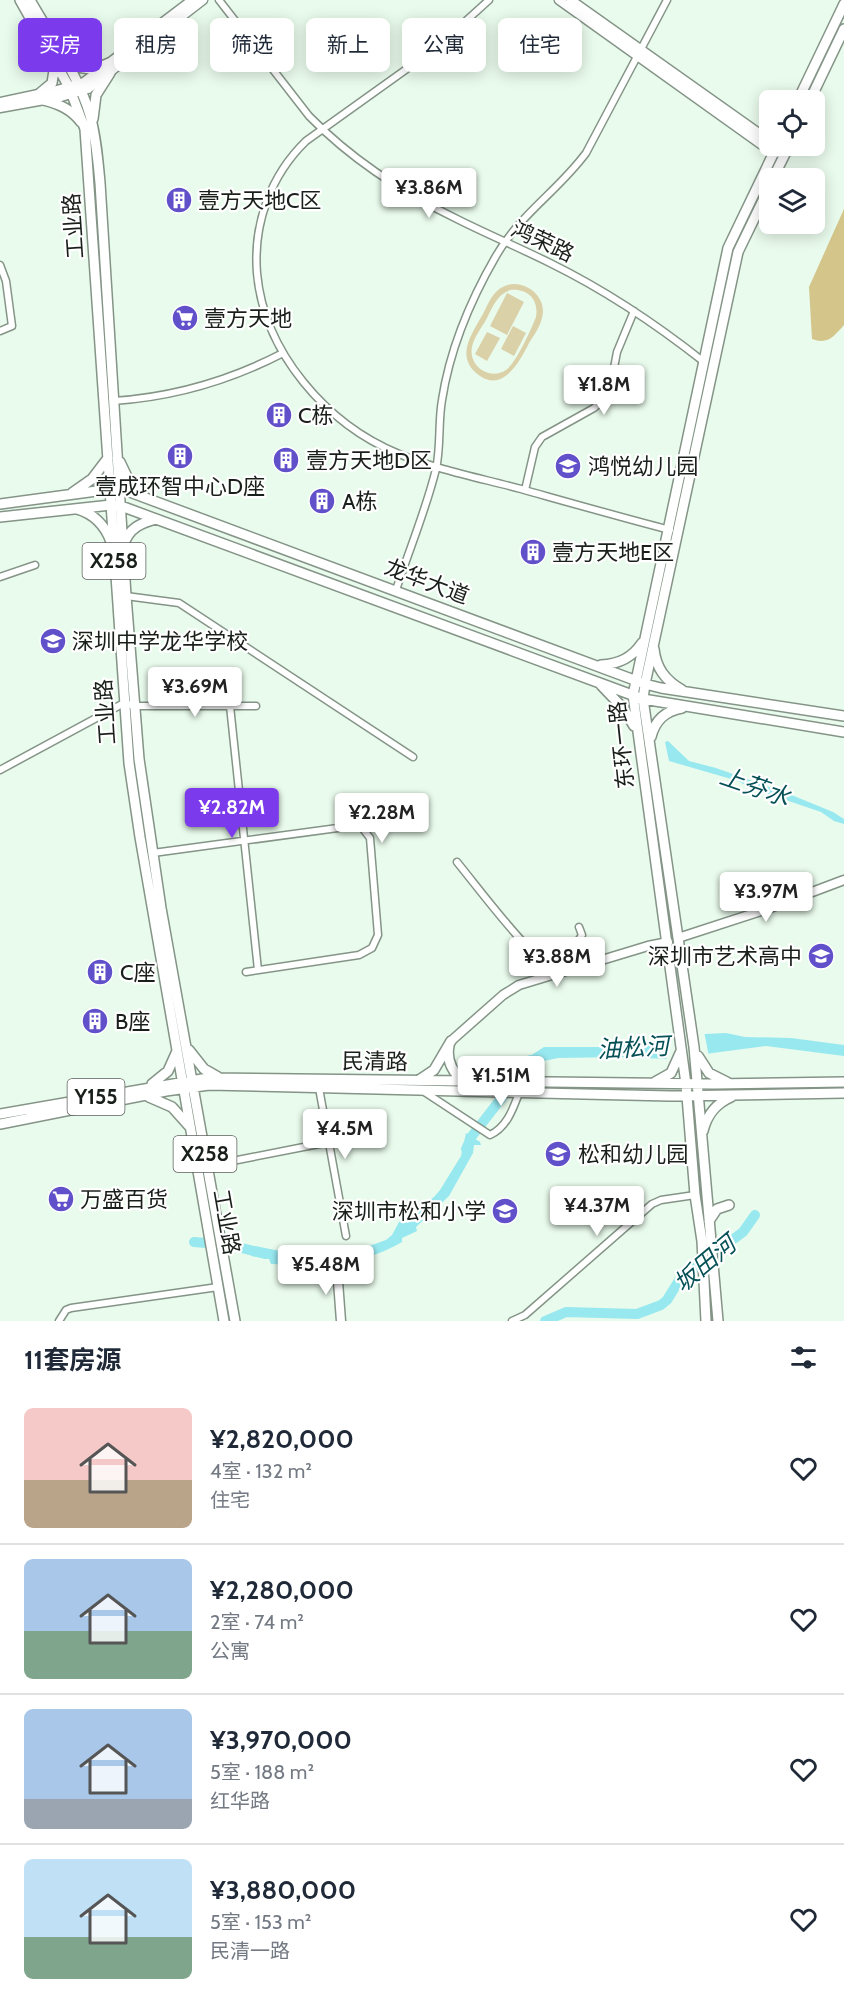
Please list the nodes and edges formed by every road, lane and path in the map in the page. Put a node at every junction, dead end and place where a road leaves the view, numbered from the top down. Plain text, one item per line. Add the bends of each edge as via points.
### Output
1 (20, 0) edge
2 (30, 0) edge
3 (192, 0) edge
4 (203, 0) edge
5 (219, 0) edge
6 (489, 0) edge
7 (560, 0) edge
8 (571, 0) edge
9 (667, 0) edge
10 (844, 3) edge
11 (32, 18) edge
12 (39, 18) edge
13 (844, 29) edge
14 (639, 53) junction
15 (102, 68) edge
16 (110, 68) junction
17 (55, 72) edge
18 (66, 72) edge
19 (75, 89) junction
20 (803, 90) edge
21 (815, 90) edge
22 (41, 97) junction
23 (0, 102) edge
24 (0, 108) edge
25 (89, 128) junction
26 (322, 130) junction
27 (759, 134) edge
28 (759, 135) edge
29 (772, 156) edge
30 (759, 209) edge
31 (505, 242) junction
32 (0, 265) edge
33 (634, 311) junction
34 (0, 332) edge
35 (283, 353) junction
36 (704, 362) junction
37 (113, 401) junction
38 (116, 445) junction
39 (108, 458) junction
40 (437, 467) junction
41 (114, 489) junction
42 (525, 490) junction
43 (64, 496) junction
44 (147, 498) junction
45 (0, 504) edge
46 (111, 505) junction
47 (121, 506) junction
48 (75, 508) junction
49 (0, 517) edge
50 (157, 519) junction
51 (668, 529) junction
52 (678, 532) junction
53 (118, 546) junction
54 (35, 565) dead end
55 (0, 577) edge
56 (396, 590) junction
57 (126, 596) junction
58 (390, 605) junction
59 (644, 641) junction
60 (654, 643) junction
61 (594, 665) junction
62 (635, 680) junction
63 (597, 681) junction
64 (645, 684) junction
65 (684, 692) junction
66 (633, 694) junction
67 (643, 699) junction
68 (124, 703) junction
69 (135, 706) junction
70 (230, 706) junction
71 (256, 706) dead end
72 (691, 707) junction
73 (844, 716) edge
74 (636, 730) junction
75 (844, 732) edge
76 (650, 733) junction
77 (413, 758) dead end
78 (0, 770) edge
79 (244, 840) junction
80 (153, 853) junction
81 (457, 861) dead end
82 (844, 880) edge
83 (579, 927) dead end
84 (678, 938) junction
85 (668, 942) junction
86 (568, 949) junction
87 (575, 968) junction
88 (258, 970) junction
89 (246, 972) dead end
90 (451, 1041) junction
91 (182, 1048) junction
92 (697, 1060) junction
93 (680, 1062) junction
94 (220, 1078) junction
95 (415, 1081) junction
96 (466, 1082) junction
97 (844, 1082) edge
98 (189, 1084) junction
99 (650, 1084) junction
100 (686, 1084) junction
101 (698, 1084) junction
102 (735, 1084) junction
103 (320, 1088) junction
104 (423, 1090) junction
105 (144, 1092) junction
106 (519, 1093) junction
107 (844, 1094) edge
108 (736, 1095) junction
109 (687, 1096) junction
110 (698, 1096) junction
111 (0, 1114) edge
112 (0, 1124) edge
113 (192, 1133) junction
114 (329, 1142) junction
115 (702, 1143) junction
116 (207, 1166) junction
117 (695, 1195) junction
118 (729, 1205) dead end
119 (709, 1221) junction
120 (346, 1236) dead end
121 (337, 1268) dead end
122 (218, 1287) junction
123 (59, 1321) edge
124 (224, 1321) edge
125 (235, 1321) edge
126 (341, 1321) edge
127 (512, 1321) edge
128 (706, 1321) edge
129 (718, 1321) edge

1 - 11 main road, 工业路 / X258
2 - 12 main road, 工业路 / X258
3 - 16 street
4 - 16 street
5 - 26 street, 鸿荣路
6 - 26 street via 436,48
7 - 14 street
8 - 14 street
9 - 14 street
10 - 20 main road
13 - 21 main road
14 - 27 street
14 - 28 street
14 - 31 street via 586,153 526,214
15 - 16 main road
16 - 19 street
16 - 25 main road via 96,95
17 - 22 main road
18 - 19 main road, 工业路 / X258
19 - 22 street
19 - 25 main road, 工业路 / X258
22 - 23 street
22 - 24 street
22 - 25 main road via 70,110
25 - 37 main road, 工业路 / X258 via 100,183
25 - 39 main road, 工业路 / X258
26 - 31 street, 鸿荣路 via 409,193
26 - 35 street via 306,141 281,171 260,226 258,285 268,323
29 - 36 main road, 东环一路 via 728,248
30 - 52 main road, 东环一路 via 738,252
31 - 33 street, 鸿荣路 via 571,273
31 - 40 street via 475,295 452,354 442,401
32 - 34 street via 12,326
33 - 36 street, 鸿荣路
33 - 42 street via 617,352 605,398 542,437 535,447
35 - 37 street via 201,387
35 - 40 street via 342,420 377,444
36 - 51 main road, 东环一路
37 - 38 main road, 工业路 / X258
38 - 41 main road, 工业路 / X258
38 - 44 main road via 129,481
39 - 41 main road, 工业路 / X258
39 - 43 main road via 92,479
40 - 42 street
40 - 56 street
41 - 43 main road, 龙华大道
41 - 44 main road, 龙华大道
41 - 46 main road, 工业路 / X258
41 - 47 main road, 工业路 / X258
42 - 51 street
43 - 45 main road, 龙华大道
44 - 56 main road, 龙华大道
46 - 47 main road, 龙华大道
46 - 48 main road, 龙华大道
46 - 53 main road, 工业路 / X258
47 - 50 main road, 龙华大道
47 - 53 main road, 工业路 / X258
48 - 49 main road, 龙华大道
48 - 53 main road via 100,523
50 - 53 main road via 134,528
50 - 58 main road, 龙华大道
51 - 52 street
51 - 59 main road, 东环一路
52 - 60 main road, 东环一路
53 - 57 main road, 工业路 / X258
53 - 68 main road, 工业路 / X258
54 - 55 street
56 - 58 street
56 - 61 main road, 龙华大道
57 - 69 main road, 工业路 / X258
57 - 77 street via 179,603
58 - 63 main road, 龙华大道
59 - 61 main road via 622,661
59 - 62 main road, 东环一路
60 - 64 main road, 东环一路
60 - 65 main road via 660,671
61 - 62 main road, 龙华大道
62 - 64 main road, 龙华大道
62 - 66 main road, 东环一路
63 - 66 main road, 龙华大道
63 - 74 main road via 623,708
64 - 65 main road, 龙华大道
64 - 67 main road, 东环一路
65 - 73 main road, 龙华大道
66 - 67 main road, 龙华大道
66 - 74 main road, 东环一路
67 - 72 main road, 龙华大道
67 - 76 main road, 东环一路
68 - 69 street
68 - 78 street
68 - 91 main road, 工业路 / X258 via 134,799
69 - 70 street
69 - 80 main road, 工业路 / X258
70 - 71 street
70 - 79 street
72 - 75 main road, 龙华大道
72 - 76 main road via 666,713
74 - 85 main road, 东环一路
76 - 84 main road, 东环一路
79 - 80 street
79 - 88 street
79 - 88 street via 360,825 370,838 378,935 372,948 363,954
80 - 91 main road, 工业路 / X258
81 - 86 street via 538,957 546,958
82 - 84 street
83 - 86 street via 581,938
84 - 92 main road, 东环一路
85 - 87 street
85 - 93 main road, 东环一路 via 682,1047
86 - 87 street
87 - 90 street via 507,991
88 - 89 street
90 - 95 main road via 430,1074
90 - 96 main road via 450,1064
91 - 94 main road
91 - 98 main road, 工业路 / X258
91 - 105 main road via 168,1071
92 - 101 main road, 东环一路
92 - 102 main road via 714,1076
93 - 99 main road via 669,1076
93 - 100 main road, 东环一路
94 - 95 main road, 民清路
94 - 98 main road, 民清路
95 - 96 main road, 民清路
96 - 99 main road, 民清路
97 - 102 main road, 民清路
98 - 103 main road, 民清路
98 - 105 main road, Y155
98 - 113 main road, 工业路 / X258
98 - 116 main road, 工业路 / X258
99 - 100 main road, 民清路
100 - 101 main road, 民清路
100 - 109 main road, 东环一路
101 - 102 main road, 民清路
101 - 110 main road, 东环一路
103 - 104 main road, 民清路
103 - 114 street
104 - 106 main road, 民清路
104 - 106 street via 486,1134 493,1134 504,1124
105 - 111 main road, Y155
105 - 112 main road, Y155
105 - 113 main road via 172,1107
106 - 109 main road, 民清路
107 - 108 main road, 民清路
108 - 110 main road, 民清路
108 - 115 main road via 711,1111
109 - 110 main road, 民清路
109 - 117 main road, 东环一路
110 - 115 main road, 东环一路
113 - 122 main road, 工业路 / X258
114 - 116 street
114 - 120 street
115 - 119 main road, 东环一路
116 - 125 main road, 工业路 / X258
117 - 127 street via 652,1204 525,1315
117 - 128 main road, 东环一路
118 - 119 main road via 717,1209
119 - 129 main road, 东环一路
121 - 126 street
122 - 123 street via 71,1308
122 - 124 main road, 工业路 / X258

